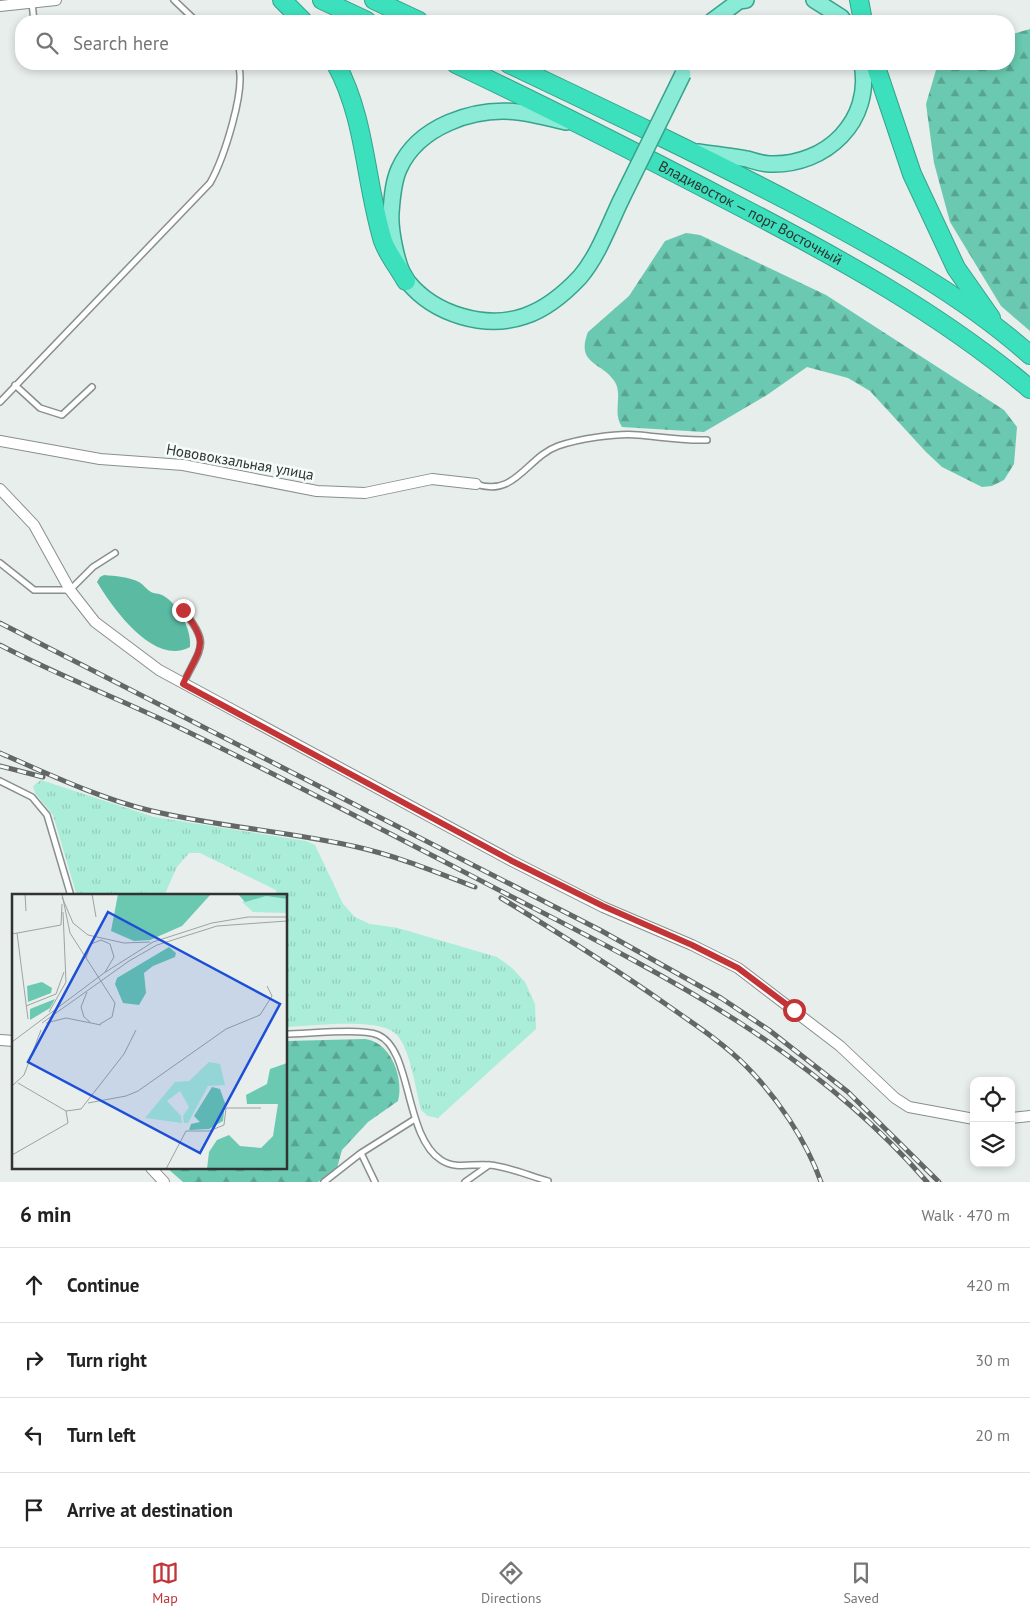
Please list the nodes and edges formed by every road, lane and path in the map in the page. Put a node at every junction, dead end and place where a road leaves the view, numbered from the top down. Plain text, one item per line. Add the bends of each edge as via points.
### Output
1 (56, 0) edge
2 (174, 0) edge
3 (282, 0) edge
4 (322, 0) edge
5 (374, 0) edge
6 (720, 0) edge
7 (746, 0) edge
8 (814, 0) edge
9 (859, 0) edge
10 (32, 3) junction
11 (0, 6) edge
12 (33, 15) edge
13 (190, 15) edge
14 (297, 15) edge
15 (354, 15) edge
16 (406, 15) edge
17 (714, 15) edge
18 (719, 15) edge
19 (839, 15) edge
20 (862, 15) edge
21 (238, 70) edge
22 (339, 70) edge
23 (469, 70) edge
24 (522, 70) edge
25 (686, 70) edge
26 (862, 70) edge
27 (876, 70) edge
28 (584, 125) junction
29 (694, 151) junction
30 (406, 281) junction
31 (997, 327) junction
32 (1030, 354) edge
33 (15, 385) junction
34 (92, 387) dead end
35 (1030, 389) edge
36 (0, 402) edge
37 (706, 440) dead end
38 (0, 441) edge
39 (476, 484) joint
40 (0, 489) edge
41 (115, 553) dead end
42 (0, 563) edge
43 (70, 590) junction
44 (183, 610) dead end
45 (183, 684) junction
46 (0, 781) edge
47 (70, 894) edge
48 (288, 1034) edge
49 (1030, 1116) edge
50 (970, 1118) edge
51 (1015, 1118) edge
52 (415, 1119) junction
53 (361, 1153) junction
54 (490, 1165) junction
55 (153, 1170) edge
56 (164, 1182) edge
57 (324, 1182) edge
58 (375, 1182) edge
59 (465, 1182) edge
60 (548, 1182) edge

1 - 10 street
2 - 13 lane
3 - 14 highway
4 - 15 highway
5 - 16 highway
6 - 17 main road
7 - 18 main road via 739,1
8 - 19 main road
9 - 20 highway
10 - 11 street
10 - 12 lane
21 - 33 lane via 232,130 210,183
22 - 30 highway via 360,126 384,243
23 - 28 highway, Владивосток — порт Восточный
24 - 29 highway, Владивосток — порт Восточный
25 - 30 main road, bridge via 595,253 581,276 563,293 543,308 498,321 453,315 425,299
26 - 29 main road via 861,102 848,130 831,148 803,160 770,164
27 - 31 highway via 912,174 956,268
28 - 30 main road via 516,112 468,115 441,124 414,147 398,169 392,198 392,239
28 - 35 highway, Владивосток — порт Восточный via 835,256 989,354
29 - 31 highway, Владивосток — порт Восточный via 881,250
31 - 32 highway, Владивосток — порт Восточный
33 - 34 lane via 40,408 62,415
33 - 36 lane
37 - 39 lane via 628,435 559,446 546,452 502,486 489,489
38 - 39 street, Нововокзальная улица via 100,459 183,465 317,491 365,493 432,479
40 - 43 street via 34,525
41 - 43 lane via 93,566
42 - 43 lane via 34,590
43 - 45 street via 95,622 158,670
44 - 45 lane via 199,631 202,643
45 - 50 street via 512,861 738,968 840,1046 895,1098 909,1107
46 - 47 lane via 32,797 47,815
48 - 52 lane via 365,1032 378,1035 397,1052
49 - 51 street
52 - 53 lane
52 - 54 lane via 440,1160 453,1166
53 - 57 lane
53 - 58 lane
54 - 59 lane
54 - 60 lane
55 - 56 street

